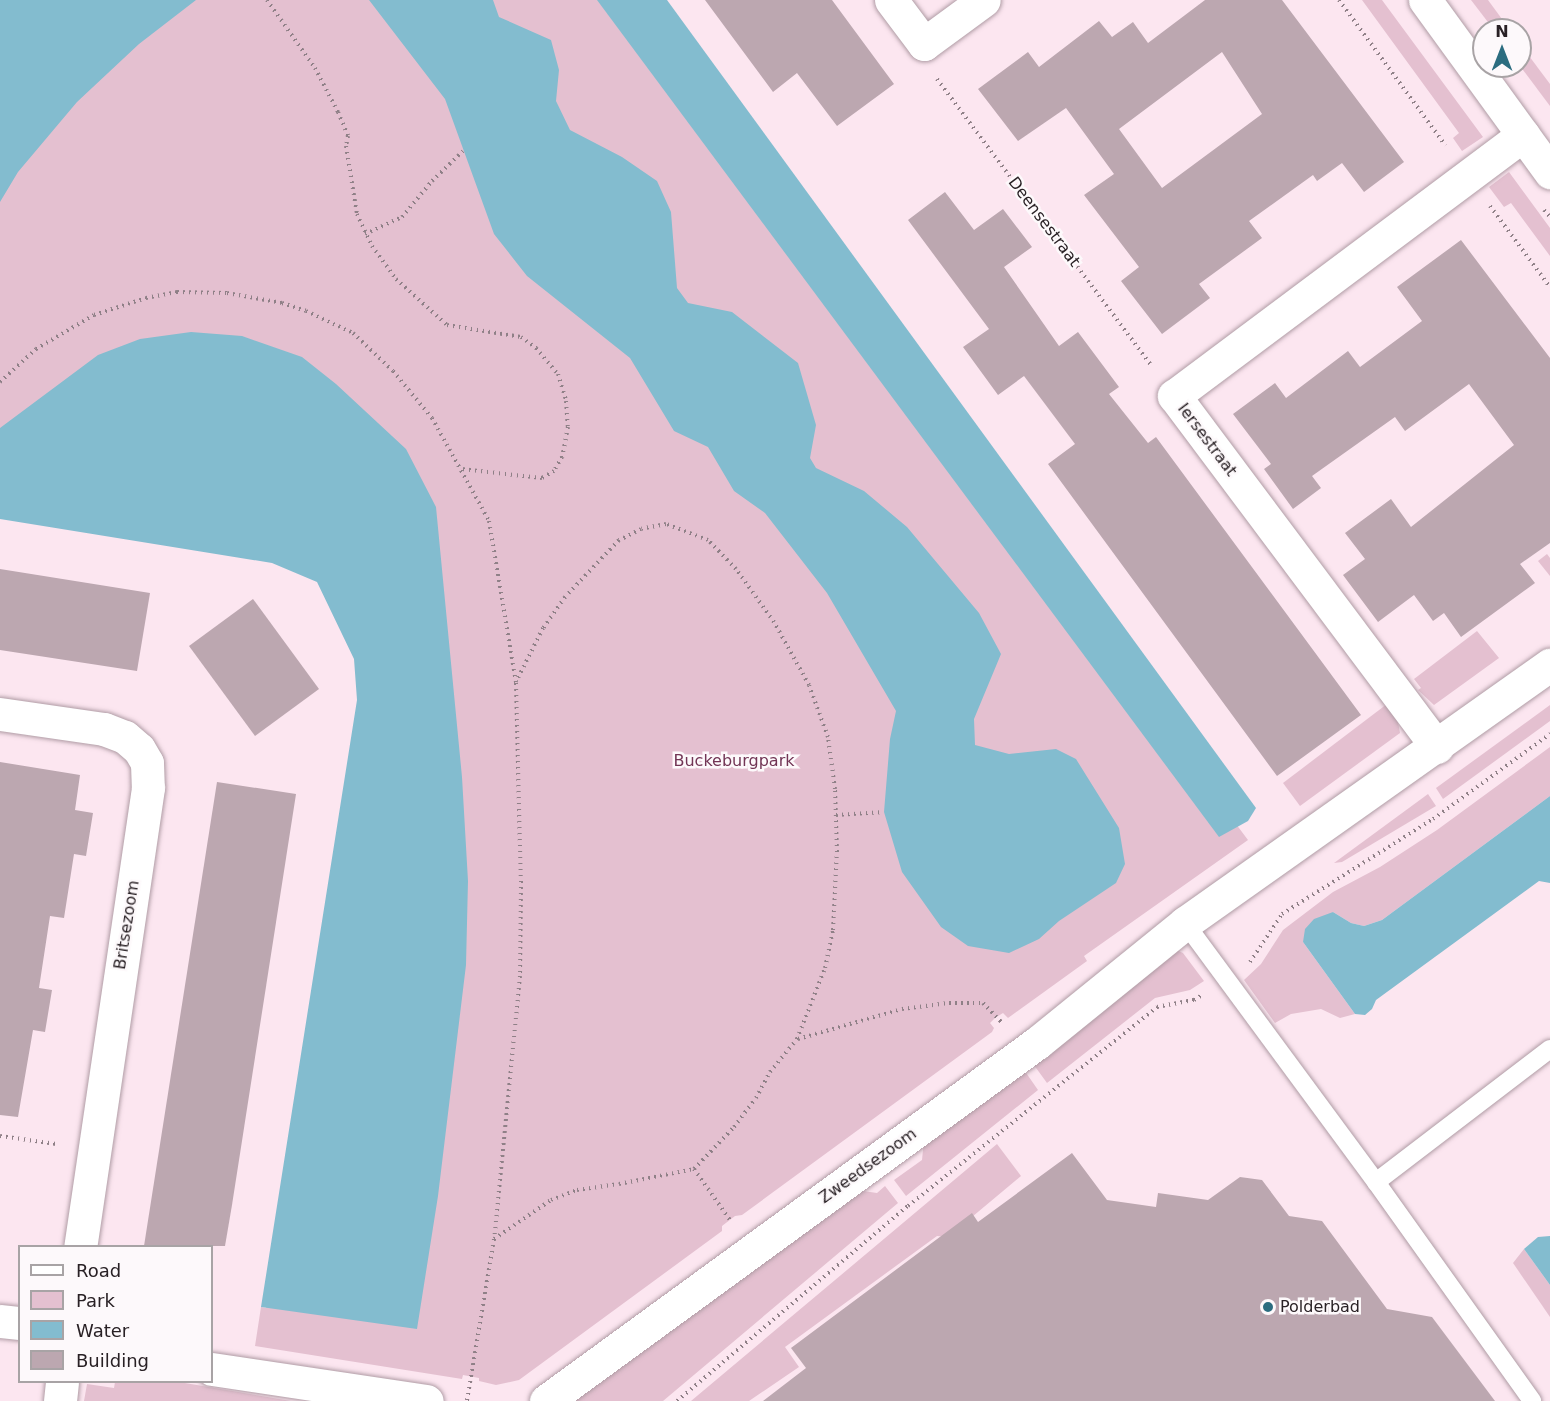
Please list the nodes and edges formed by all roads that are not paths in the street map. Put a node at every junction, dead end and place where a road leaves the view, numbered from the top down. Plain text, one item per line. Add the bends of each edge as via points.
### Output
1 (891, 0) edge
2 (984, 0) edge
3 (1425, 0) edge
4 (1523, 135) junction
5 (1550, 172) edge
6 (1550, 665) edge
7 (0, 714) edge
8 (1437, 747) junction
9 (1185, 923) junction
10 (1550, 1049) edge
11 (1376, 1182) junction
12 (80, 1245) edge
13 (0, 1321) edge
14 (18, 1323) edge
15 (213, 1369) edge
16 (62, 1383) edge
17 (60, 1401) edge
18 (427, 1401) edge
19 (546, 1401) edge
20 (1532, 1401) edge

1 - 2 street via 924,44
3 - 4 street
4 - 5 street
4 - 8 street, Iersestraat via 1174,396
6 - 8 street
7 - 12 street, Britsezoom via 104,729 125,737 139,749 147,764 148,788
8 - 9 street
9 - 11 lane
9 - 19 street, Zweedsezoom via 1036,1043
10 - 11 lane
11 - 20 lane
13 - 14 street
15 - 18 street
16 - 17 street

